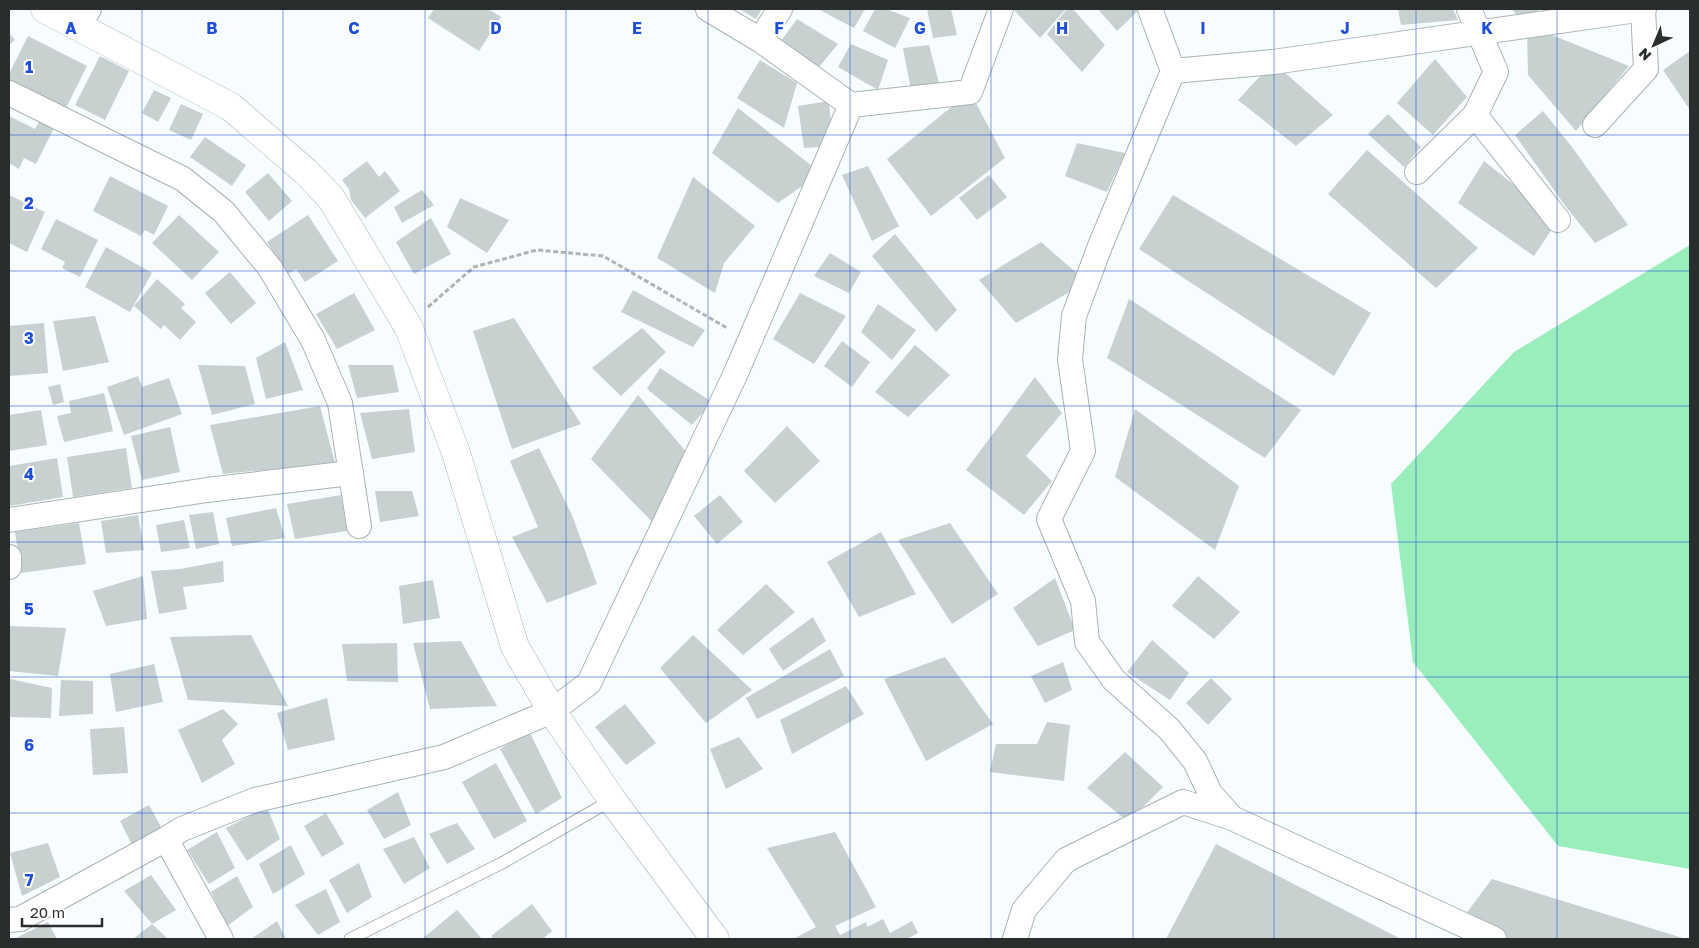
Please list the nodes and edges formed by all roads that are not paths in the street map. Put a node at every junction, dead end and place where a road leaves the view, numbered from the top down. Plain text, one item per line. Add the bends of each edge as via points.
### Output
1 (45, 9) edge
2 (708, 9) edge
3 (780, 9) edge
4 (1002, 9) edge
5 (1150, 9) edge
6 (1469, 9) edge
7 (1643, 9) edge
8 (84, 17) edge
9 (1478, 33) junction
10 (760, 40) junction
11 (1173, 71) junction
12 (9, 93) edge
13 (850, 105) junction
14 (1474, 115) junction
15 (1594, 126) dead end
16 (1417, 172) dead end
17 (1558, 220) dead end
18 (351, 472) junction
19 (9, 520) edge
20 (359, 526) dead end
21 (9, 557) edge
22 (9, 567) edge
23 (552, 711) junction
24 (612, 800) junction
25 (1232, 818) junction
26 (166, 840) junction
27 (9, 920) edge
28 (221, 939) edge
29 (350, 939) edge
30 (715, 939) edge
31 (1015, 939) edge
32 (1494, 939) edge

1 - 8 street
2 - 10 street
3 - 10 street
4 - 13 street via 970,92
5 - 11 street
6 - 9 street
7 - 9 street
7 - 15 street via 1646,68
8 - 23 street via 231,107 331,198 409,328 456,453 514,647
9 - 11 street via 1272,62
9 - 14 street via 1496,72
10 - 13 street
11 - 25 street via 1074,316 1070,359 1083,452 1049,519 1083,602 1087,642 1114,680 1169,729 1195,761 1210,794
12 - 18 street via 183,179 224,212 270,268 313,340 340,403
13 - 23 street via 750,341 589,683
14 - 16 street
14 - 17 street
18 - 19 street
18 - 20 street
21 - 22 street
23 - 24 street
23 - 26 street via 444,758 255,800 182,829
24 - 29 lane via 502,863
24 - 30 street
25 - 31 street via 1183,802 1066,860 1024,910
25 - 32 street
26 - 27 street via 20,919
26 - 28 street

